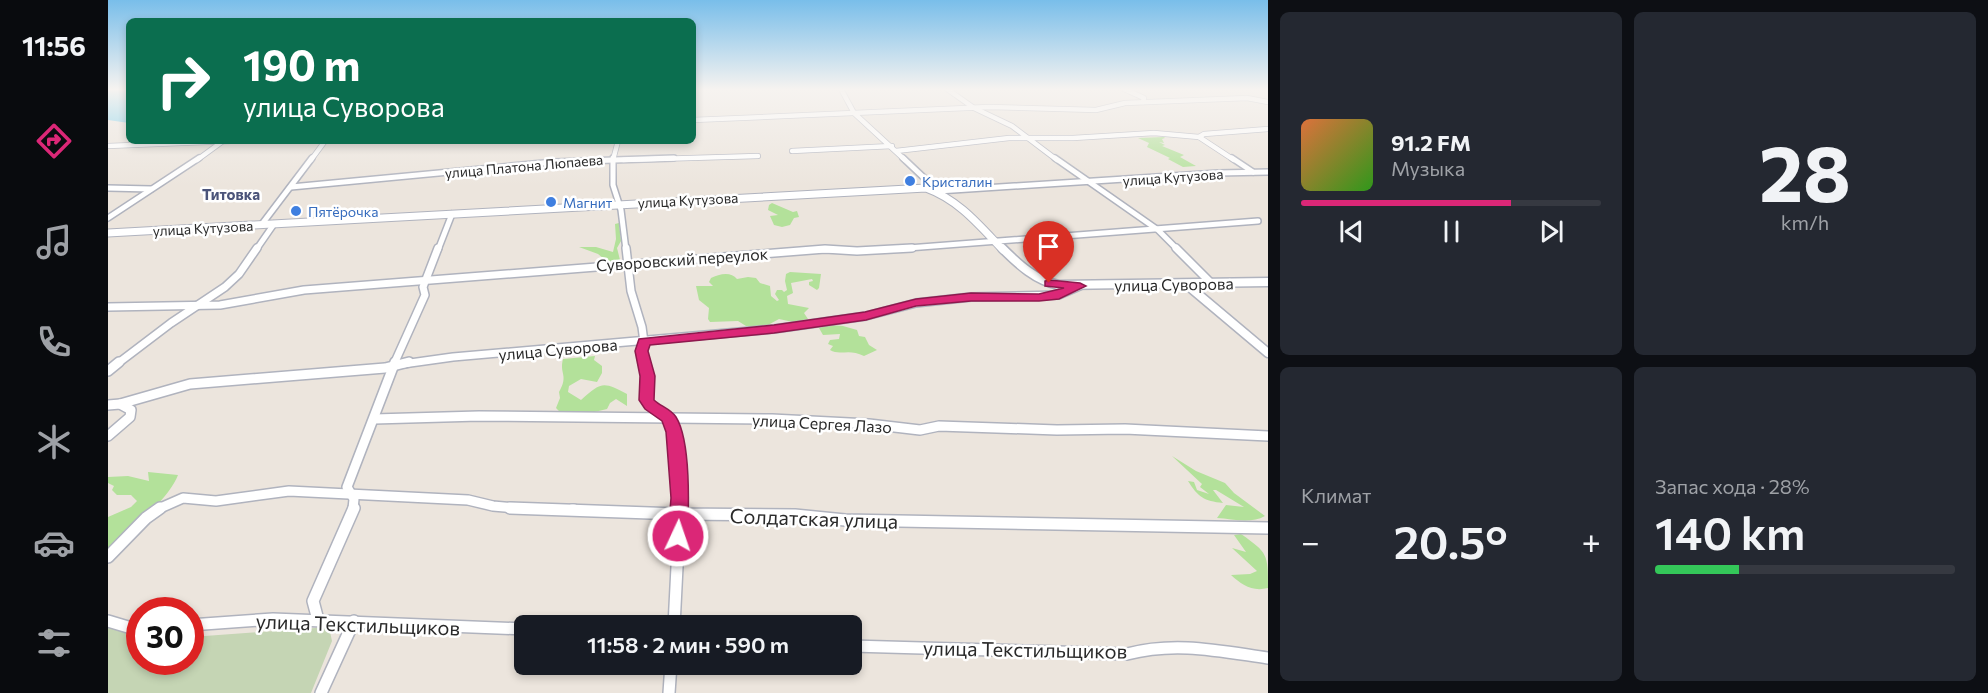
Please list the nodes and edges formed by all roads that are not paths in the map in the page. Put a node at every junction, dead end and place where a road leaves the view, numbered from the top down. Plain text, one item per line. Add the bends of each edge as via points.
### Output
1 (863, 121) edge
2 (1002, 121) edge
3 (1268, 129) edge
4 (1199, 137) junction
5 (1026, 138) junction
6 (154, 144) edge
7 (219, 144) edge
8 (323, 144) edge
9 (617, 144) edge
10 (108, 146) edge
11 (894, 149) junction
12 (792, 151) dead end
13 (758, 156) dead end
14 (613, 159) junction
15 (1254, 172) junction
16 (1268, 172) edge
17 (1086, 182) junction
18 (291, 187) junction
19 (108, 188) edge
20 (151, 189) junction
21 (938, 191) junction
22 (617, 204) junction
23 (452, 214) junction
24 (108, 218) edge
25 (1258, 221) dead end
26 (262, 224) junction
27 (274, 224) junction
28 (1158, 230) junction
29 (108, 233) edge
30 (996, 242) junction
31 (628, 262) junction
32 (426, 279) junction
33 (1268, 282) edge
34 (1210, 283) junction
35 (1186, 284) junction
36 (1080, 286) junction
37 (202, 304) junction
38 (108, 307) edge
39 (644, 342) junction
40 (1268, 352) edge
41 (394, 367) junction
42 (108, 371) edge
43 (120, 404) junction
44 (108, 405) edge
45 (669, 418) junction
46 (375, 419) junction
47 (108, 436) edge
48 (1268, 436) edge
49 (351, 493) junction
50 (678, 514) junction
51 (1268, 528) edge
52 (108, 557) edge
53 (674, 615) edge
54 (318, 620) junction
55 (108, 621) edge
56 (354, 621) junction
57 (204, 624) edge
58 (126, 626) edge
59 (514, 628) edge
60 (862, 646) edge
61 (1268, 658) edge
62 (670, 675) edge
63 (321, 693) edge
64 (669, 693) edge

1 - 11 street
2 - 5 street
3 - 4 street
4 - 5 street via 1113,133
4 - 15 street
5 - 11 street
5 - 17 street
6 - 10 street
7 - 20 street via 174,178
8 - 18 street
9 - 14 street
11 - 12 street
11 - 21 street
13 - 14 street, улица Платона Люпаева
14 - 18 street, улица Платона Люпаева
14 - 22 street
15 - 16 street, улица Кутузова
15 - 17 street, улица Кутузова
17 - 21 street, улица Кутузова
17 - 28 street
18 - 26 street
19 - 20 street
20 - 24 street
21 - 22 street, улица Кутузова via 914,188
21 - 30 street
22 - 23 street, улица Кутузова
22 - 31 street
23 - 27 street, улица Кутузова
23 - 32 street
25 - 28 street, Суворовский переулок
26 - 27 street, улица Кутузова
26 - 29 street, улица Кутузова
27 - 37 street via 238,274
28 - 30 street, Суворовский переулок
28 - 34 street
30 - 31 street, Суворовский переулок
30 - 36 street, улица Суворова via 1024,268 1049,283
31 - 32 street, Суворовский переулок
31 - 39 street
32 - 37 street, Суворовский переулок
32 - 41 street via 424,295
33 - 34 street, улица Суворова
34 - 35 street, улица Суворова
35 - 36 street, улица Суворова
35 - 40 street
36 - 39 street, улица Суворова via 1059,295 916,303 866,316
37 - 38 street, Суворовский переулок
37 - 42 street
39 - 41 street, улица Суворова via 453,357
39 - 45 street via 641,351 648,376 647,400
41 - 43 street, улица Суворова via 190,384
41 - 46 street
43 - 44 street, улица Суворова
43 - 47 street via 130,410 130,417
45 - 46 street, улица Сергея Лазо
45 - 48 street, улица Сергея Лазо via 772,419 920,430 939,426 1125,429
45 - 50 street via 679,462
46 - 49 street via 347,487
49 - 50 street, Солдатская улица via 468,500 526,509
49 - 52 street, Солдатская улица via 289,491 216,501 183,498 146,518
49 - 54 street via 354,507 313,601
50 - 51 street, Солдатская улица
50 - 53 street
54 - 56 street, улица Текстильщиков
54 - 57 street, улица Текстильщиков
55 - 58 street
56 - 59 street, улица Текстильщиков
56 - 63 street
60 - 61 street, улица Текстильщиков via 1127,654 1153,647 1201,648
62 - 64 street

